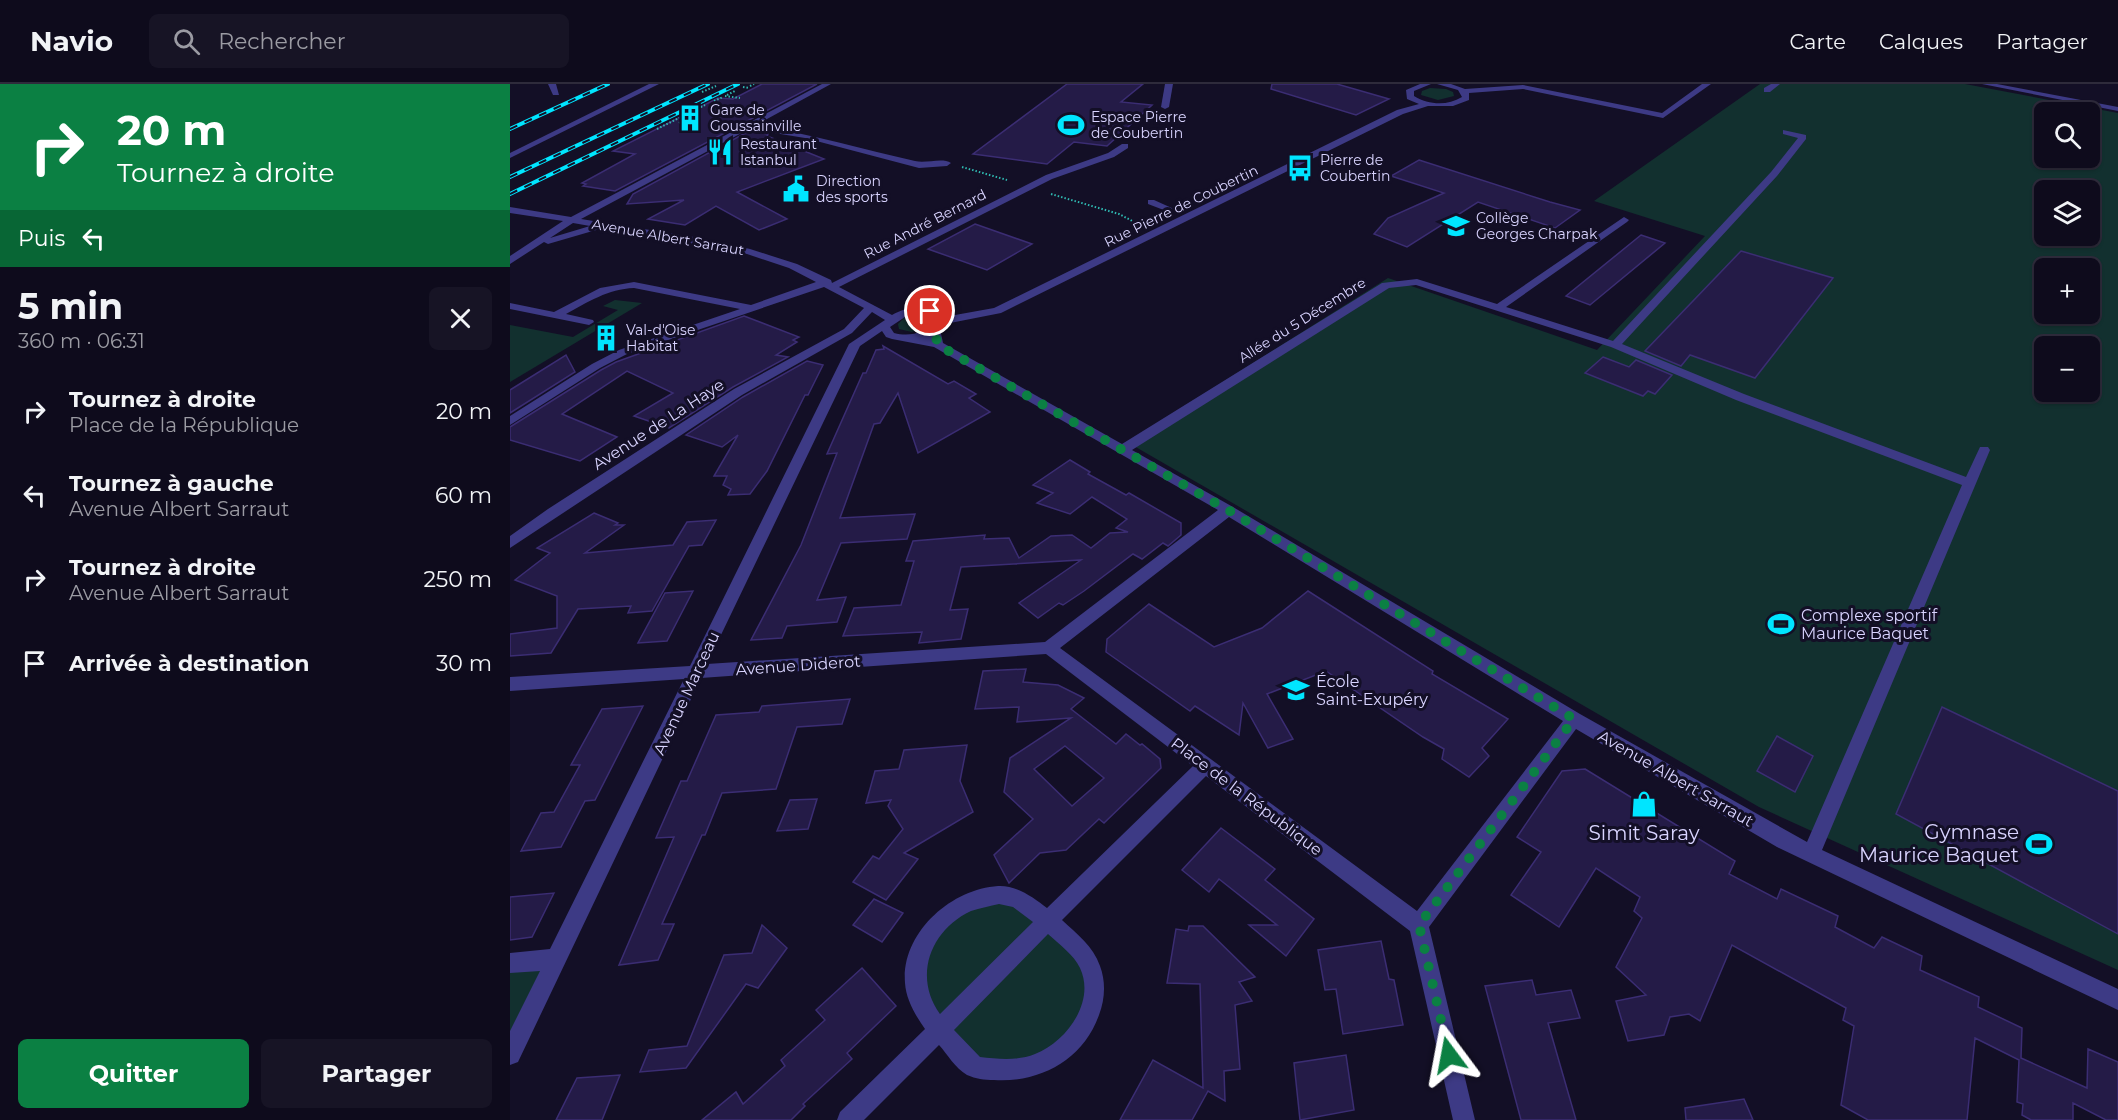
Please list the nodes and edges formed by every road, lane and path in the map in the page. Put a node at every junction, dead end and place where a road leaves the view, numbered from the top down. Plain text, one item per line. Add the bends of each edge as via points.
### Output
1 (552, 84) edge
2 (654, 84) edge
3 (754, 84) edge
4 (827, 84) edge
5 (1168, 84) edge
6 (1403, 84) edge
7 (1427, 84) edge
8 (1442, 84) edge
9 (1707, 84) edge
10 (1776, 84) edge
11 (1986, 84) edge
12 (716, 86) dead end
13 (1497, 86) edge
14 (743, 87) dead end
15 (1414, 87) junction
16 (1767, 90) dead end
17 (735, 91) dead end
18 (1464, 91) junction
19 (702, 92) dead end
20 (556, 93) dead end
21 (725, 97) junction
22 (740, 98) dead end
23 (714, 101) dead end
24 (1429, 104) junction
25 (705, 105) dead end
26 (1165, 108) dead end
27 (2118, 109) edge
28 (700, 113) dead end
29 (681, 117) junction
30 (690, 118) junction
31 (696, 119) dead end
32 (679, 123) dead end
33 (747, 126) junction
34 (657, 129) dead end
35 (1786, 132) dead end
36 (1125, 146) dead end
37 (510, 156) edge
38 (947, 163) dead end
39 (1152, 201) dead end
40 (1169, 209) dead end
41 (510, 210) edge
42 (573, 219) junction
43 (1624, 220) dead end
44 (603, 225) junction
45 (534, 246) junction
46 (510, 261) edge
47 (830, 284) junction
48 (510, 306) edge
49 (871, 307) junction
50 (752, 308) junction
51 (1498, 308) junction
52 (556, 315) junction
53 (589, 322) dead end
54 (890, 325) junction
55 (937, 332) junction
56 (860, 340) junction
57 (830, 343) junction
58 (1615, 345) junction
59 (510, 422) edge
60 (1122, 450) junction
61 (1984, 450) dead end
62 (1969, 483) junction
63 (1228, 510) junction
64 (510, 543) edge
65 (1049, 648) junction
66 (696, 672) junction
67 (510, 684) edge
68 (1574, 719) junction
69 (1204, 765) junction
70 (1811, 854) junction
71 (1047, 921) junction
72 (1419, 925) junction
73 (556, 959) junction
74 (510, 963) edge
75 (2118, 1000) edge
76 (939, 1030) junction
77 (510, 1054) edge
78 (848, 1120) edge
79 (1464, 1120) edge

1 - 20 street
2 - 37 street
3 - 14 path
4 - 33 street
5 - 26 street
6 - 15 street
7 - 15 street
8 - 18 street
9 - 13 street via 1663,116 1524,87
10 - 16 street
11 - 27 street
12 - 19 path
13 - 18 street
15 - 24 street via 1408,93 1410,96
17 - 21 path
18 - 24 street, Rue Pierre de Coubertin via 1466,98 1456,103
21 - 22 path
21 - 23 path
24 - 55 street, Rue Pierre de Coubertin via 1400,112 997,311
25 - 29 path
28 - 30 path
29 - 30 path
29 - 34 path
30 - 31 path
30 - 32 path
33 - 38 street via 920,165
33 - 42 street
35 - 58 street via 1803,137 1774,174
36 - 47 street, Rue André Bernard via 1112,155 1049,177
39 - 40 street
41 - 42 street, Avenue Albert Sarraut
42 - 44 street, Avenue Albert Sarraut
42 - 45 street
43 - 51 street
44 - 45 street
44 - 47 street, Avenue Albert Sarraut via 750,252
45 - 46 street
47 - 49 street, Avenue Albert Sarraut
47 - 50 street, Rue André Bernard
48 - 52 street
49 - 54 street, Avenue Albert Sarraut
49 - 57 street, Avenue de La Haye
50 - 52 street via 622,285 610,287
50 - 59 street, Rue André Bernard via 614,357
51 - 58 street, Allée du 5 Décembre
51 - 60 street, Allée du 5 Décembre via 1417,282 1386,285
52 - 53 street
54 - 55 street, Avenue Albert Sarraut via 911,338
54 - 55 street, Avenue Albert Sarraut via 906,312 923,310 936,313
54 - 56 street
55 - 60 street, Avenue Albert Sarraut
56 - 57 street
56 - 66 street, Avenue Marceau
57 - 64 street, Avenue de La Haye via 738,392
58 - 62 street, Allée du 5 Décembre via 1740,397
60 - 63 street, Avenue Albert Sarraut
61 - 62 street
62 - 70 street
63 - 65 street
63 - 68 street, Avenue Albert Sarraut
65 - 66 street, Avenue Diderot
65 - 69 street, Place de la République
66 - 67 street, Avenue Diderot
66 - 73 street, Avenue Marceau
68 - 70 street, Avenue Albert Sarraut
68 - 72 street
69 - 71 street
69 - 72 street, Place de la République
70 - 75 street, Avenue Albert Sarraut
71 - 76 street
71 - 76 street via 1018,900 999,895 959,907 941,921 928,938 916,978 918,996
71 - 76 street via 1087,959 1092,975 1094,996 1089,1016 1072,1042 1052,1058 1029,1068 1003,1071 975,1067
72 - 79 street
73 - 74 street
73 - 77 street, Avenue Marceau
76 - 78 street

